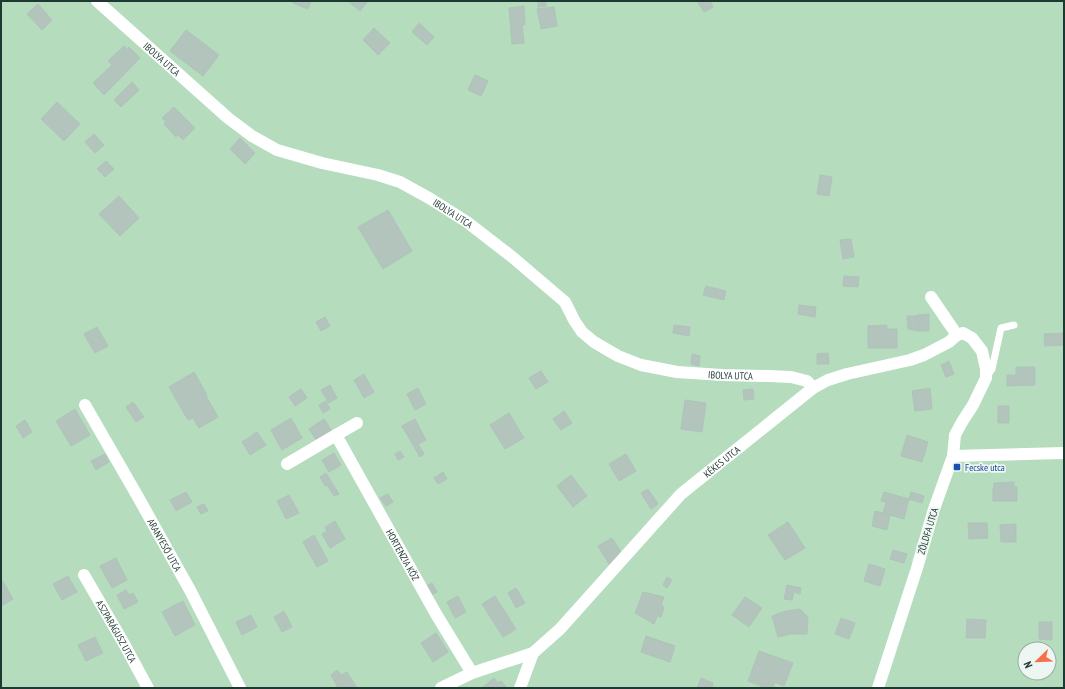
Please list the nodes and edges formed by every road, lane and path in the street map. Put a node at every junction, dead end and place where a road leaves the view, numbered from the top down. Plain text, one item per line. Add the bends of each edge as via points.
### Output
1 (97, 1) edge
2 (931, 298) dead end
3 (1014, 325) dead end
4 (957, 335) junction
5 (986, 378) junction
6 (813, 388) junction
7 (85, 405) dead end
8 (357, 423) dead end
9 (336, 435) junction
10 (1064, 453) edge
11 (953, 456) junction
12 (287, 464) dead end
13 (84, 575) dead end
14 (533, 653) junction
15 (472, 673) junction
16 (148, 688) edge
17 (240, 688) edge
18 (441, 688) edge
19 (520, 688) edge
20 (878, 688) edge

1 - 6 street, IBOLYA UTCA via 228,118 252,136 277,150 400,182 467,222 565,302 582,332 618,356 642,365 677,372 791,377 807,381
2 - 4 street
3 - 5 lane via 1001,328 992,369
4 - 5 street via 963,333 972,338 982,351
4 - 6 street, KÉKES UTCA via 924,355 847,374
5 - 11 street, ZÖLDFA UTCA via 955,436
6 - 14 street, KÉKES UTCA via 681,494 560,629
7 - 17 street, ARANYESŐ UTCA via 187,585
8 - 9 street
9 - 12 street
9 - 15 street, HORTENZIA KÖZ
10 - 11 street
11 - 20 street, ZÖLDFA UTCA
13 - 16 street, ASZPARÁGUSZ UTCA
14 - 15 street, KÉKES UTCA
14 - 19 street
15 - 18 street, KÉKES UTCA

